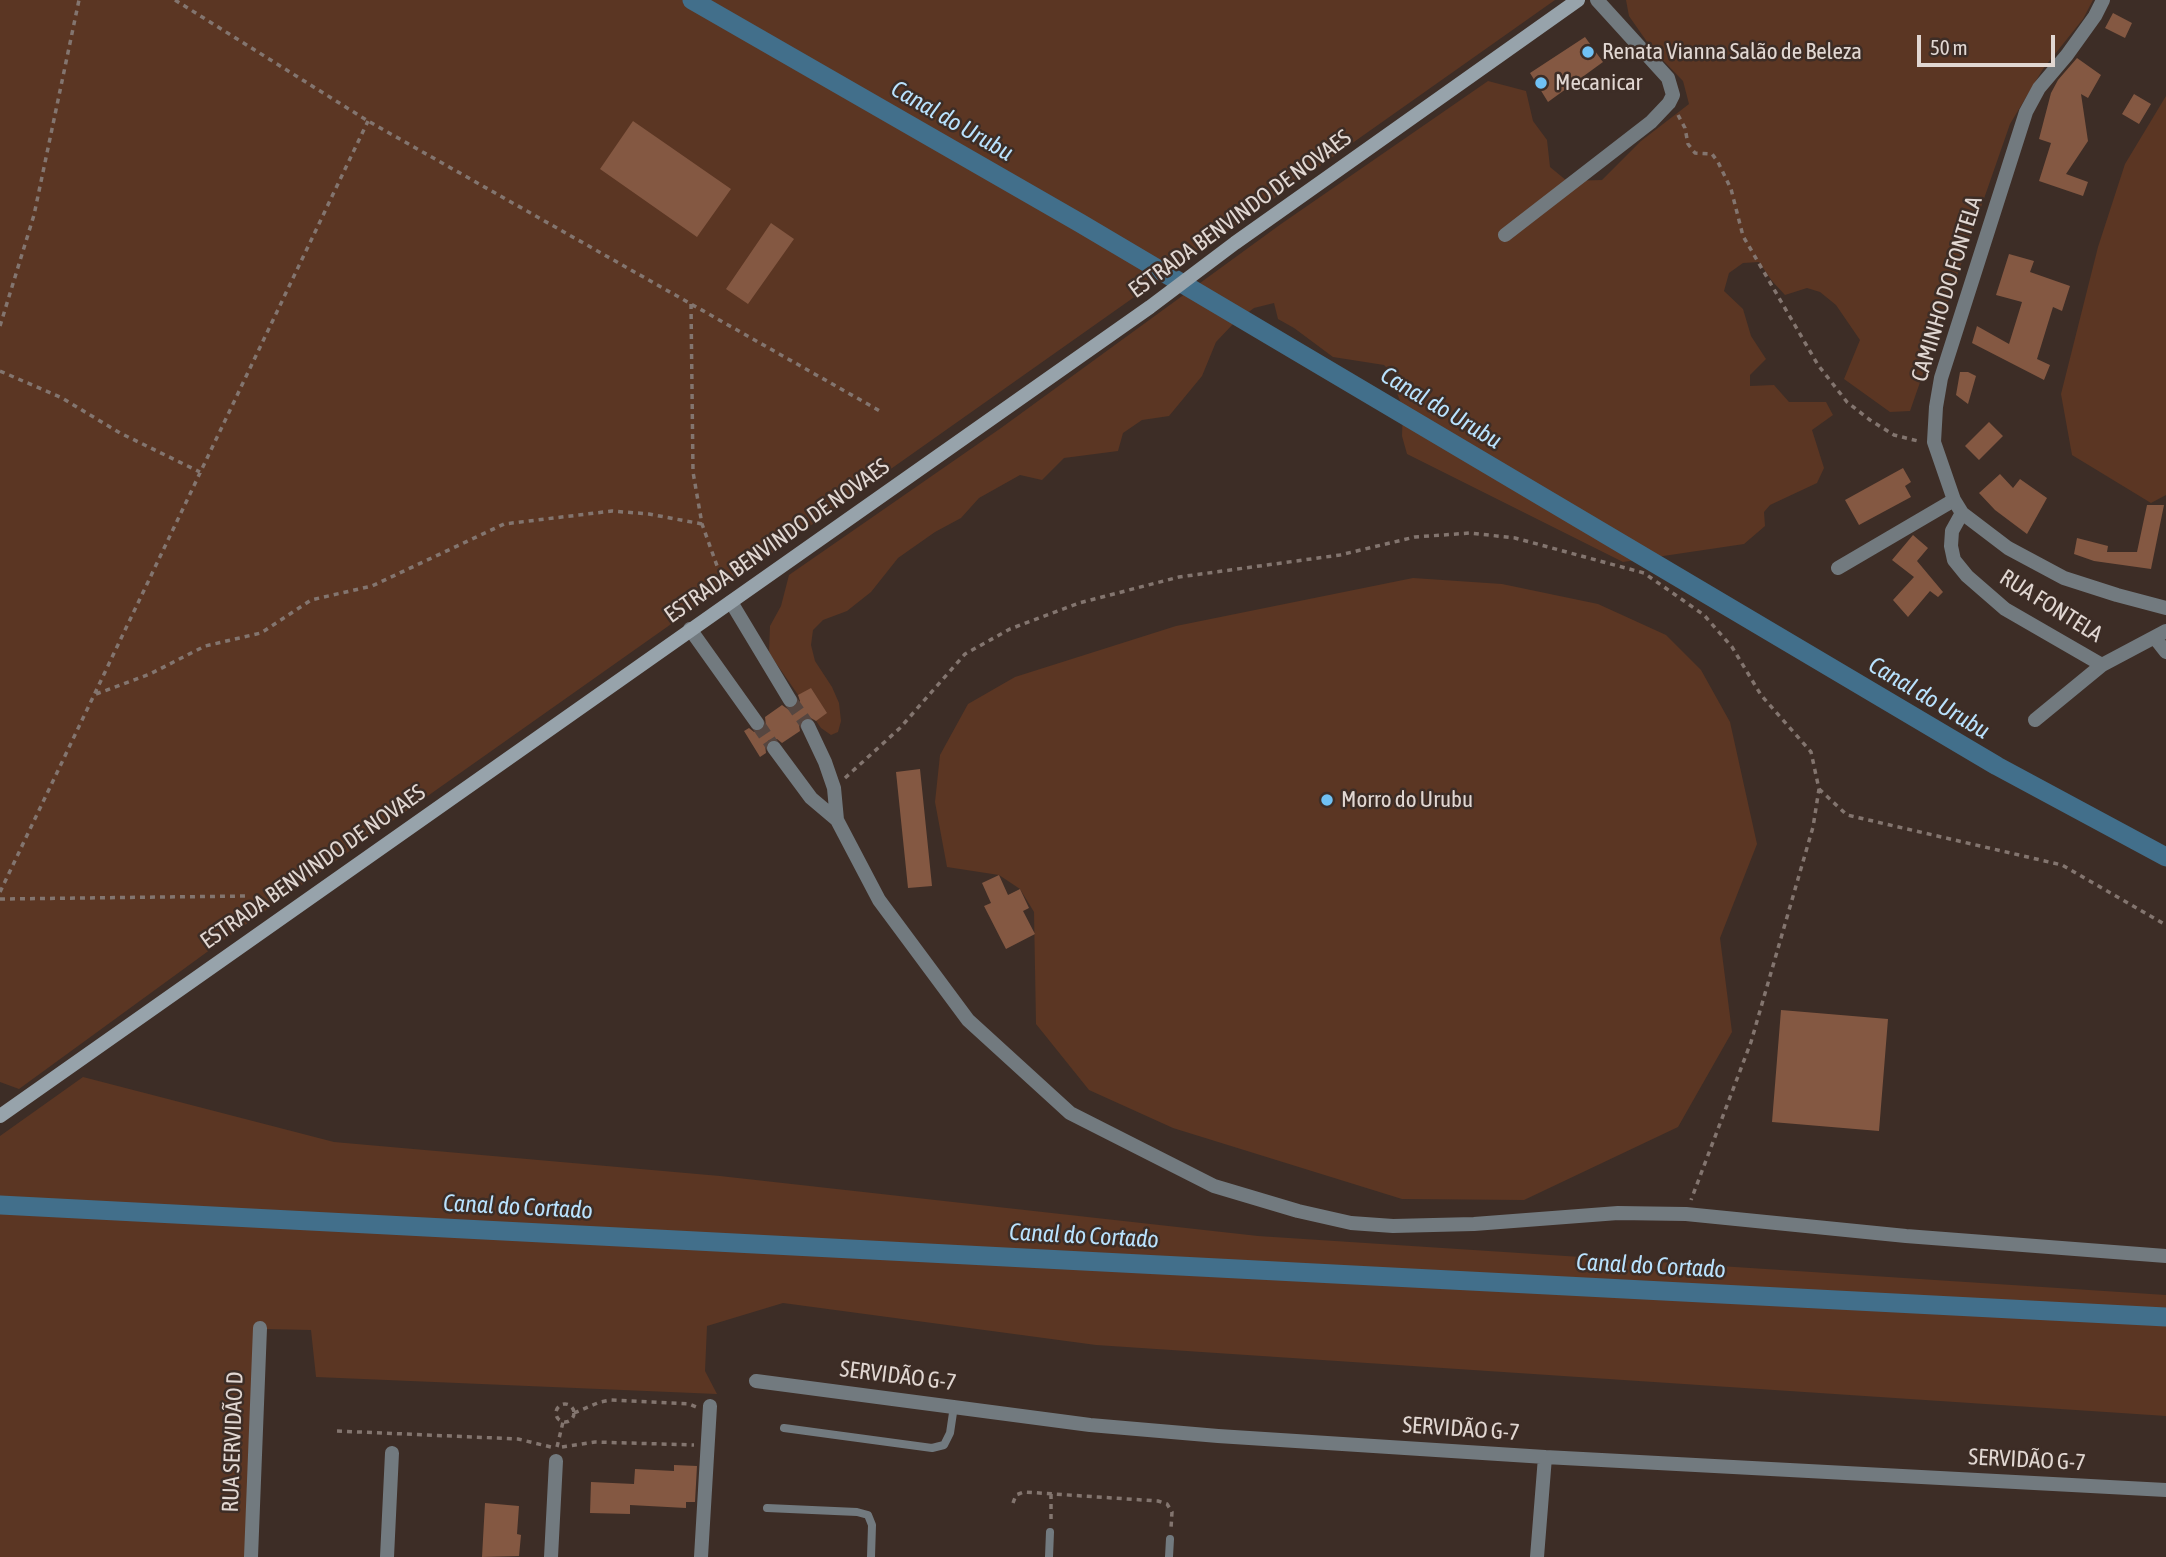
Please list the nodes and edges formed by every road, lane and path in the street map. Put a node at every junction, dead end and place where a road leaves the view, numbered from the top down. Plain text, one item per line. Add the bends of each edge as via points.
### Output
1 (79, 0) edge
2 (175, 0) edge
3 (1578, 0) edge
4 (1597, 0) edge
5 (2103, 0) edge
6 (1669, 103) junction
7 (368, 121) junction
8 (1505, 235) dead end
9 (691, 304) junction
10 (0, 326) edge
11 (0, 371) edge
12 (880, 411) dead end
13 (1934, 442) junction
14 (200, 472) junction
15 (1958, 507) junction
16 (702, 524) junction
17 (1838, 568) dead end
18 (731, 602) junction
19 (2166, 608) edge
20 (690, 629) junction
21 (2160, 634) edge
22 (2166, 652) edge
23 (2102, 665) junction
24 (94, 695) junction
25 (790, 700) tunnel mouth
26 (2035, 720) dead end
27 (757, 723) tunnel mouth
28 (808, 726) tunnel mouth
29 (774, 748) tunnel mouth
30 (834, 788) junction
31 (1819, 789) junction
32 (837, 820) junction
33 (0, 892) edge
34 (247, 896) dead end
35 (0, 899) edge
36 (2166, 925) edge
37 (0, 1116) edge
38 (1686, 1214) junction
39 (2166, 1256) edge
40 (260, 1328) dead end
41 (756, 1381) dead end
42 (954, 1406) junction
43 (706, 1410) joint
44 (575, 1413) junction
45 (563, 1422) junction
46 (784, 1428) dead end
47 (337, 1431) dead end
48 (700, 1438) dead end
49 (392, 1453) dead end
50 (556, 1455) junction
51 (1545, 1457) junction
52 (2166, 1490) edge
53 (1051, 1493) junction
54 (1013, 1503) dead end
55 (767, 1508) dead end
56 (1050, 1532) joint
57 (1170, 1539) joint
58 (251, 1557) edge
59 (387, 1557) edge
60 (551, 1557) edge
61 (701, 1557) edge
62 (871, 1557) edge
63 (1049, 1557) edge
64 (1169, 1557) edge
65 (1536, 1557) edge

1 - 10 path via 34,215
2 - 7 path
3 - 18 street, ESTRADA BENVINDO DE NOVAES
4 - 6 street via 1668,78 1673,88
5 - 13 street, CAMINHO DO FONTELA via 2026,112 1941,378
6 - 8 street via 1651,122
6 - 13 path via 1695,153 1712,154 1718,162 1731,189 1743,236 1818,365 1847,402 1870,420 1894,435
7 - 9 path
7 - 14 path
9 - 12 path
9 - 16 path via 693,472
11 - 14 path via 62,398
13 - 15 street, CAMINHO DO FONTELA
14 - 24 path
15 - 17 street
15 - 19 street via 2008,548 2064,578
15 - 23 street, RUA FONTELA via 1951,546 1954,560 1967,576 2005,609
16 - 18 path
16 - 24 path via 612,511 503,524 372,586 312,600 261,633 205,646
18 - 20 street, ESTRADA BENVINDO DE NOVAES
18 - 25 street
20 - 27 street
20 - 37 street, ESTRADA BENVINDO DE NOVAES
21 - 22 street
21 - 23 street
23 - 26 street
24 - 33 path
28 - 30 street
29 - 32 street via 811,798
30 - 31 path via 900,728 965,654 1010,629 1079,603 1179,577 1340,555 1415,537 1470,533 1515,537 1644,573 1704,615 1732,647 1761,695 1811,752
30 - 32 street
31 - 36 path via 1847,815 2062,865
31 - 38 path via 1813,827 1751,1042
32 - 38 street via 879,900 968,1020 1070,1113 1214,1186 1351,1223 1393,1226 1618,1213
34 - 35 path
38 - 39 street
40 - 58 street, RUA SERVIDÃO D
41 - 42 street, SERVIDÃO G-7
42 - 46 lane via 944,1445 932,1448
42 - 51 street, SERVIDÃO G-7 via 1205,1435
43 - 44 path via 689,1404 611,1400
43 - 61 street
44 - 45 path via 569,1422
44 - 45 path via 562,1405 558,1419
45 - 50 path
47 - 50 path via 519,1439
48 - 50 path via 689,1446 594,1442
49 - 59 street
50 - 60 street
51 - 52 street, SERVIDÃO G-7
51 - 65 street
53 - 54 path via 1016,1494
53 - 56 path
53 - 57 path via 1167,1504 1172,1512
55 - 62 lane via 867,1515 873,1525
56 - 63 lane
57 - 64 lane

